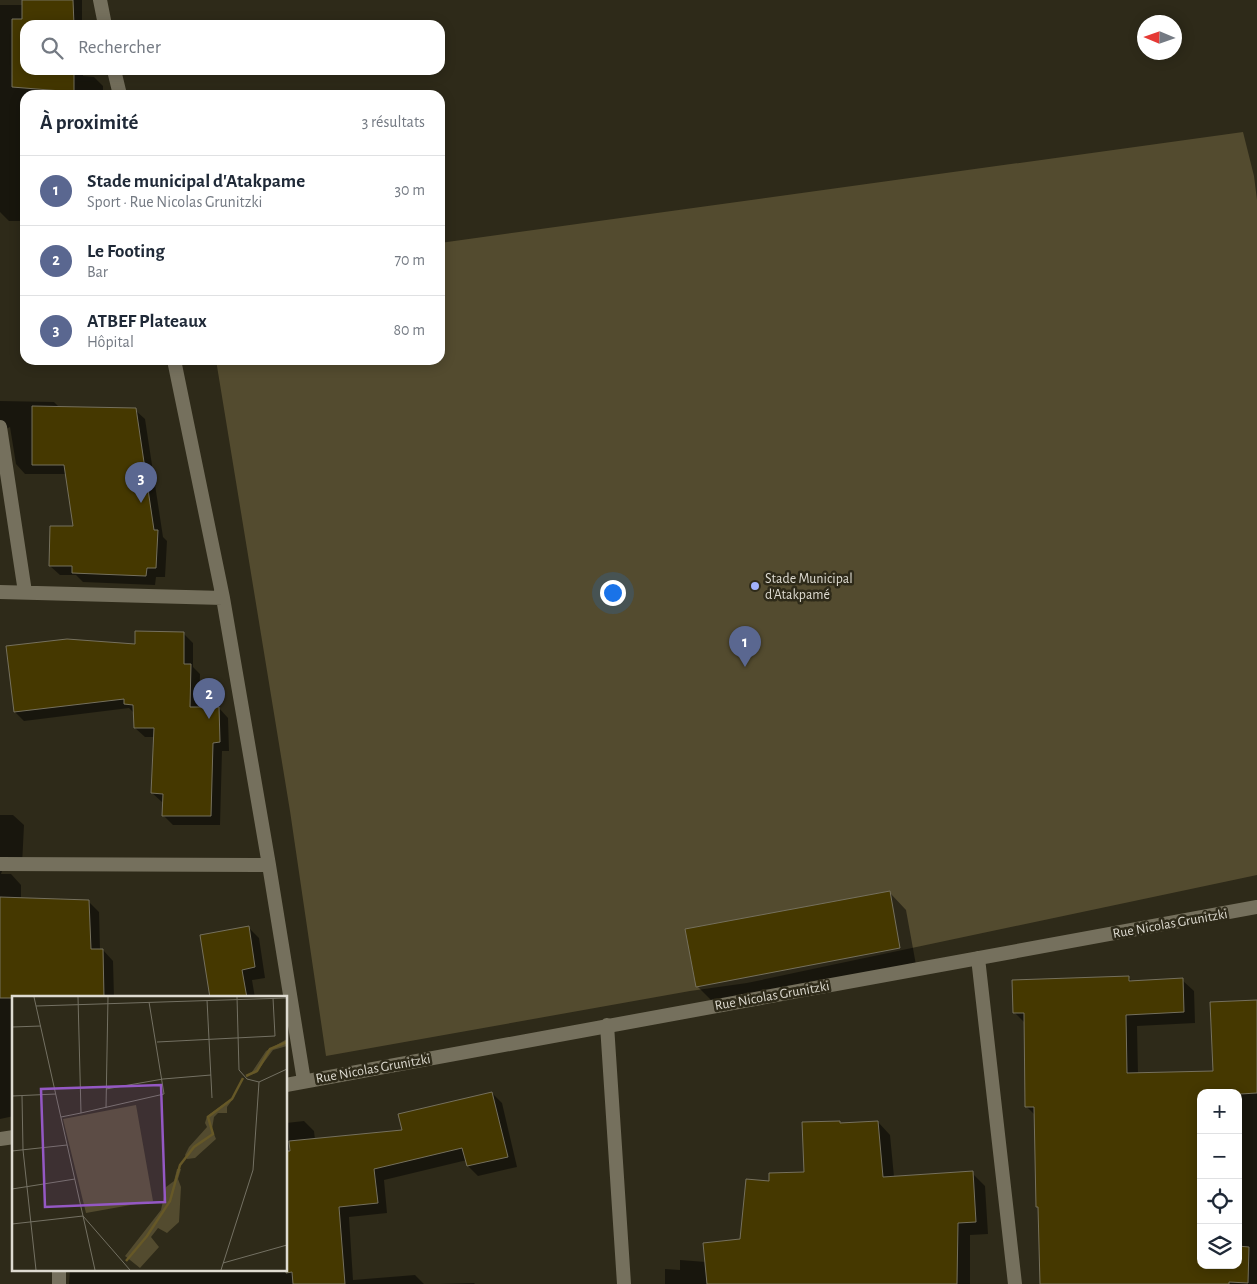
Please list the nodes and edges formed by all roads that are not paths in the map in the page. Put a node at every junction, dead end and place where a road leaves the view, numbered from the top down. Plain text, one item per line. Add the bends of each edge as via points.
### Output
1 (100, 0) edge
2 (104, 20) edge
3 (115, 75) edge
4 (119, 90) edge
5 (175, 365) edge
6 (0, 427) edge
7 (0, 592) edge
8 (25, 592) junction
9 (223, 598) junction
10 (0, 864) edge
11 (269, 865) junction
12 (1257, 907) edge
13 (978, 958) junction
14 (607, 1025) junction
15 (304, 1081) junction
16 (288, 1084) edge
17 (624, 1284) edge
18 (1015, 1284) edge

1 - 2 street
3 - 4 street
5 - 9 street
6 - 8 street
7 - 8 street
8 - 9 street
9 - 11 street
10 - 11 street
11 - 15 street
12 - 13 street, Rue Nicolas Grunitzki
13 - 14 street, Rue Nicolas Grunitzki
13 - 18 street
14 - 15 street, Rue Nicolas Grunitzki
14 - 17 street
15 - 16 street, Rue Nicolas Grunitzki

